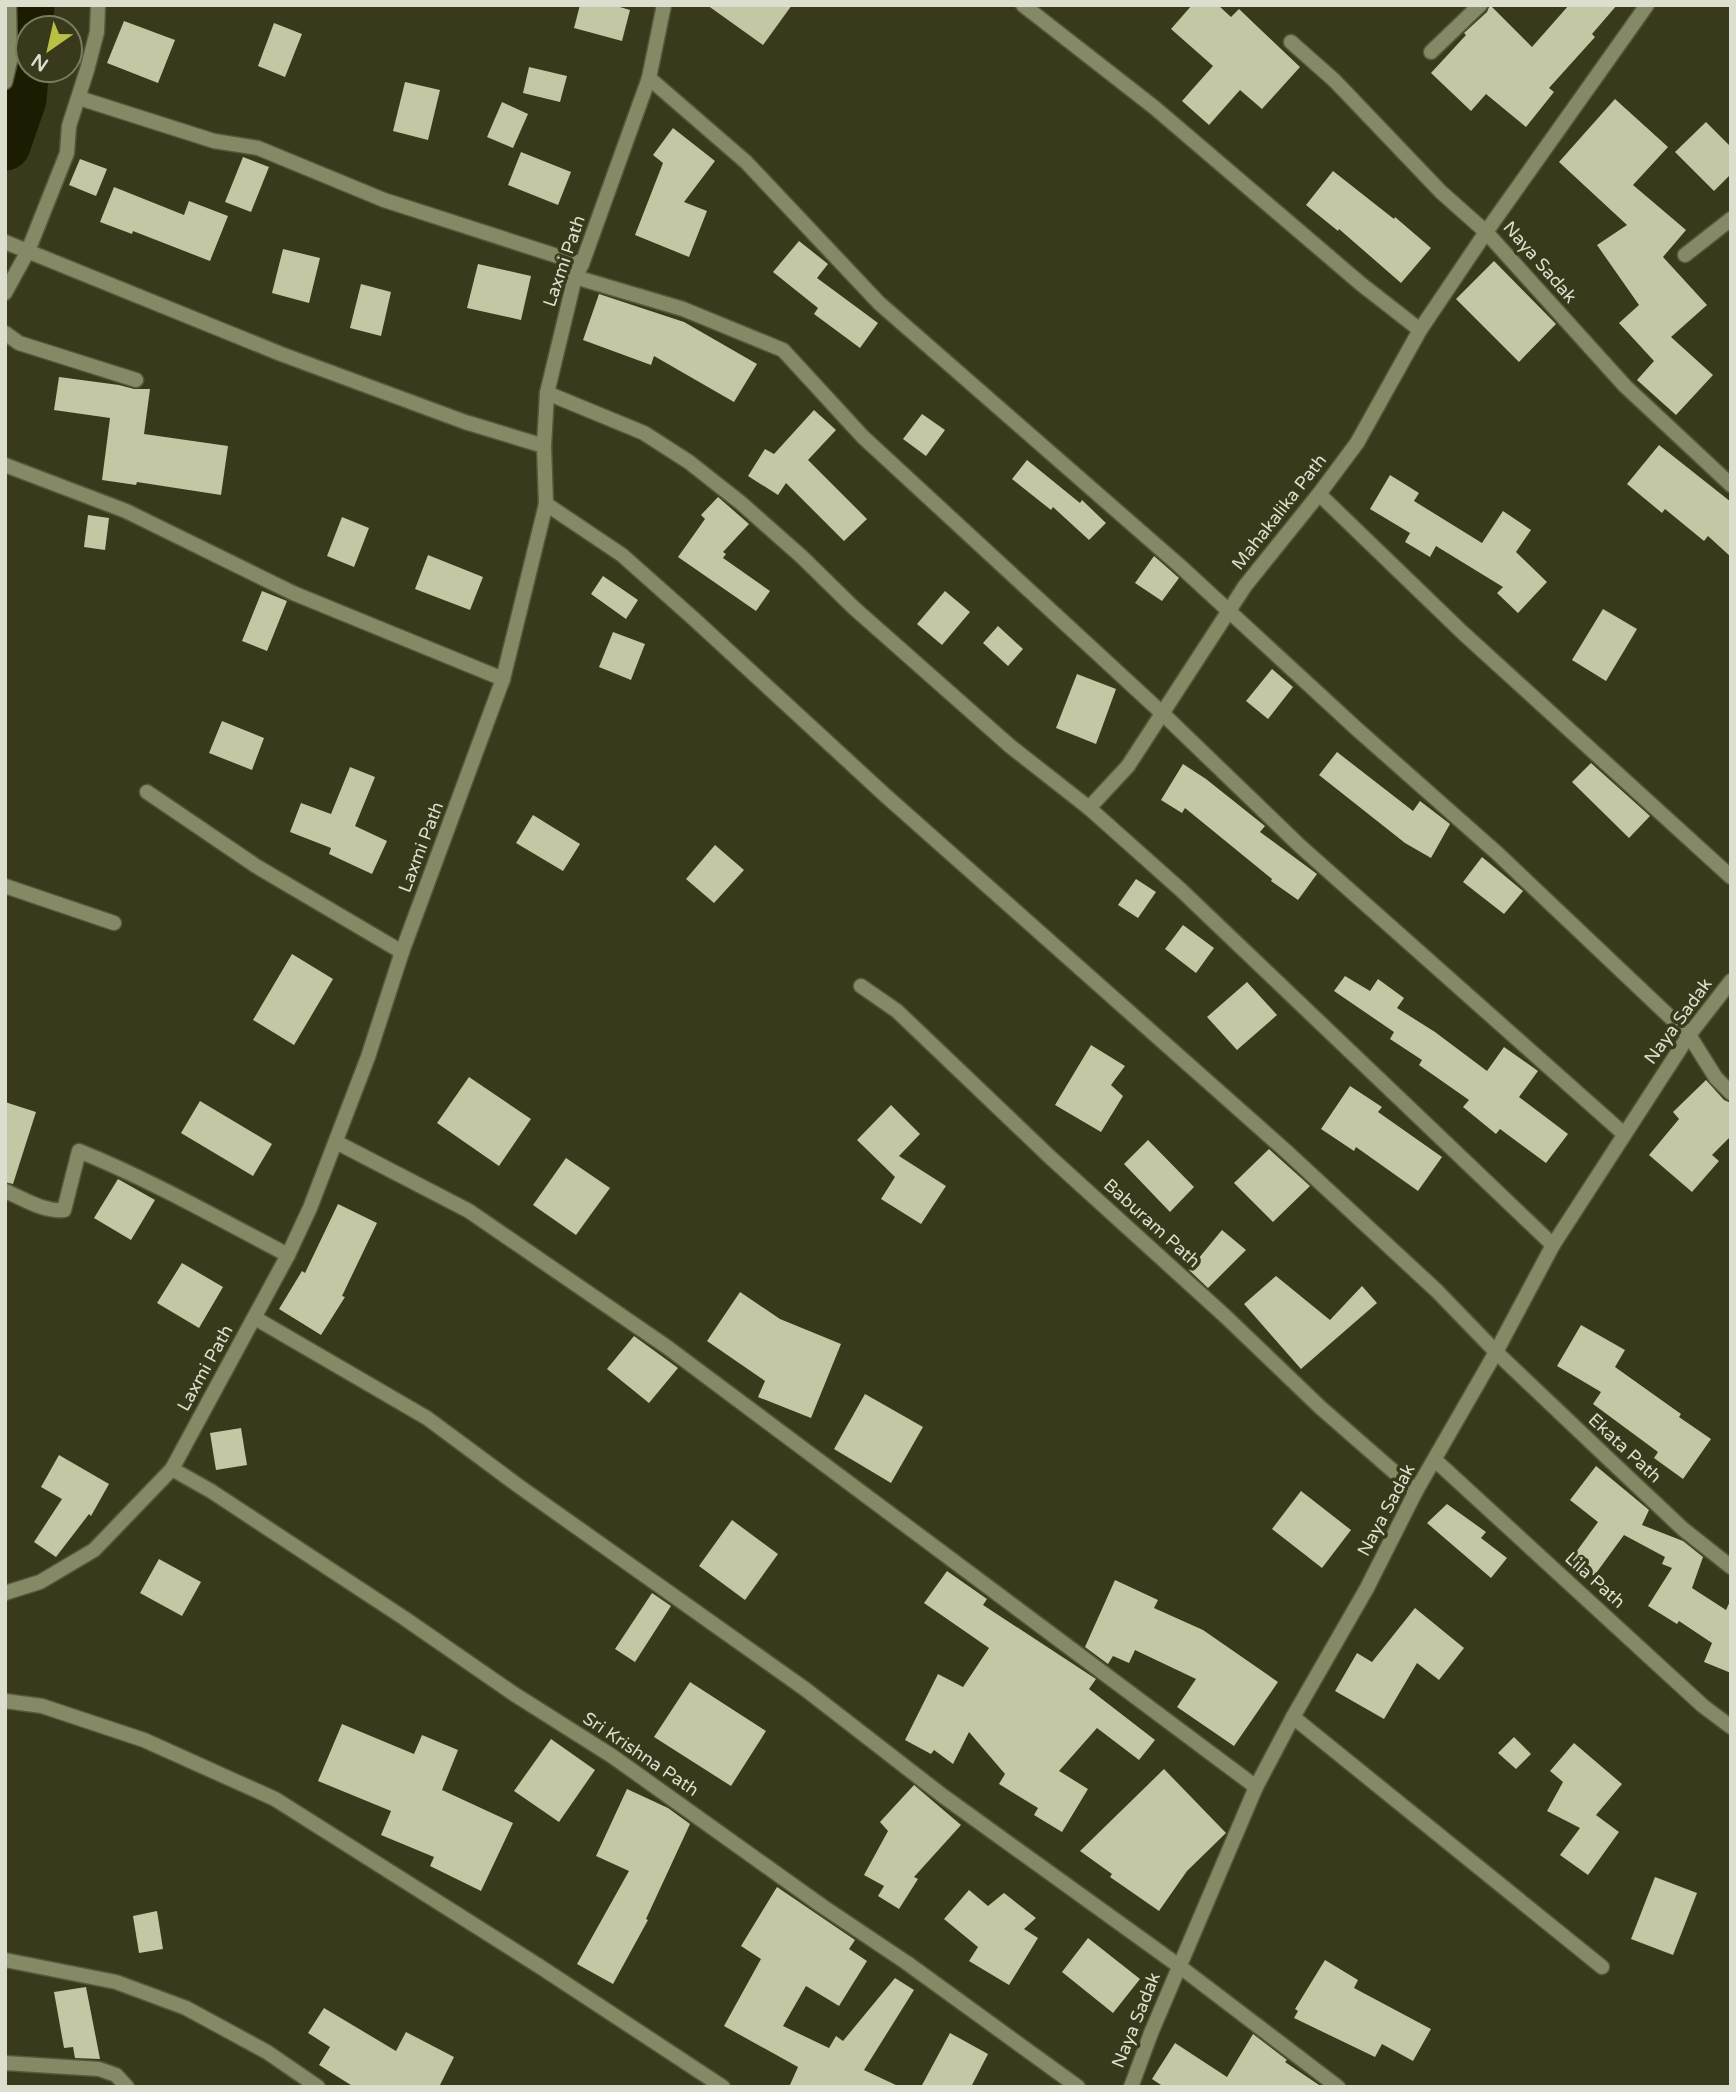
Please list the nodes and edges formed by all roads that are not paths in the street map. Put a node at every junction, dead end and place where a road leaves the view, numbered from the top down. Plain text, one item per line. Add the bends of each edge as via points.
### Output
1 (9, 5) edge
2 (98, 5) edge
3 (664, 5) edge
4 (1023, 5) edge
5 (1480, 5) edge
6 (1647, 5) edge
7 (1291, 42) dead end
8 (1432, 52) dead end
9 (8, 59) edge
10 (649, 78) junction
11 (5, 82) edge
12 (79, 98) junction
13 (1731, 219) edge
14 (1486, 232) junction
15 (5, 243) edge
16 (24, 250) junction
17 (1685, 255) dead end
18 (578, 270) junction
19 (5, 293) edge
20 (1420, 330) junction
21 (5, 333) edge
22 (136, 380) dead end
23 (547, 393) junction
24 (544, 446) junction
25 (5, 465) edge
26 (1731, 485) edge
27 (1320, 494) junction
28 (546, 503) junction
29 (1230, 611) junction
30 (503, 679) junction
31 (1162, 713) junction
32 (147, 792) dead end
33 (1089, 808) junction
34 (1731, 877) edge
35 (5, 886) edge
36 (114, 923) dead end
37 (402, 952) junction
38 (1731, 981) edge
39 (862, 986) dead end
40 (1689, 1035) junction
41 (1731, 1093) edge
42 (1624, 1134) junction
43 (335, 1142) junction
44 (5, 1191) edge
45 (1553, 1245) junction
46 (288, 1255) junction
47 (254, 1318) junction
48 (1496, 1352) junction
49 (1435, 1460) junction
50 (172, 1469) junction
51 (1416, 1491) junction
52 (1731, 1567) edge
53 (5, 1593) edge
54 (5, 1701) edge
55 (1293, 1717) junction
56 (1731, 1727) edge
57 (1256, 1787) junction
58 (5, 1960) edge
59 (1179, 1966) junction
60 (1602, 1967) dead end
61 (5, 2063) edge
62 (127, 2087) edge
63 (318, 2087) edge
64 (723, 2087) edge
65 (1078, 2087) edge
66 (1130, 2087) edge
67 (1338, 2087) edge

1 - 9 street
2 - 12 street via 97,32
3 - 10 street, Laxmi Path
4 - 20 street via 1155,108
5 - 8 street
6 - 14 street, Naya Sadak
7 - 14 street
9 - 11 street
10 - 18 street, Laxmi Path
10 - 29 street via 746,162 879,303
12 - 16 street via 69,126 67,153
12 - 18 street via 214,141 258,148 384,200
13 - 17 street
14 - 20 street, Mahakalika Path
14 - 26 street, Naya Sadak via 1625,386
15 - 16 street
16 - 19 street
16 - 24 street via 305,363
18 - 23 street, Laxmi Path
18 - 31 street via 783,350 863,437
20 - 27 street, Mahakalika Path via 1357,443
21 - 22 street via 19,343
23 - 24 street, Laxmi Path
23 - 33 street via 645,432 690,462 792,548 999,737
24 - 28 street, Laxmi Path
25 - 30 street via 126,511 293,593
27 - 29 street, Mahakalika Path
27 - 34 street via 1463,633
28 - 30 street, Laxmi Path
28 - 48 street, Ekata Path via 622,555 1287,1152
29 - 31 street, Mahakalika Path
29 - 40 street
30 - 37 street, Laxmi Path
31 - 33 street, Mahakalika Path via 1128,766
31 - 42 street via 1300,846
32 - 37 street via 256,866
33 - 45 street
35 - 36 street
37 - 43 street, Laxmi Path
38 - 40 street, Naya Sadak
39 - 51 street, Baburam Path via 897,1011 1321,1408
40 - 41 street
40 - 42 street, Naya Sadak
42 - 45 street, Naya Sadak
43 - 46 street, Laxmi Path
43 - 57 street via 469,1211 667,1346
44 - 46 street via 54,1211 64,1210 79,1151
45 - 48 street, Naya Sadak
46 - 47 street, Laxmi Path
47 - 50 street, Laxmi Path
47 - 59 street via 427,1418 805,1689 943,1796
48 - 49 street, Naya Sadak
48 - 52 street, Ekata Path via 1683,1529
49 - 51 street, Naya Sadak
49 - 56 street, Lila Path
50 - 53 street, Laxmi Path via 94,1550 40,1582
50 - 65 street, Sri Krishna Path via 623,1763
51 - 55 street, Naya Sadak
54 - 64 street via 42,1706 144,1740 275,1799
55 - 57 street, Naya Sadak
55 - 60 street
57 - 59 street, Naya Sadak
58 - 63 street via 116,1982 186,2008 267,2052
59 - 66 street, Naya Sadak
59 - 67 street
61 - 62 street via 99,2069 116,2075

